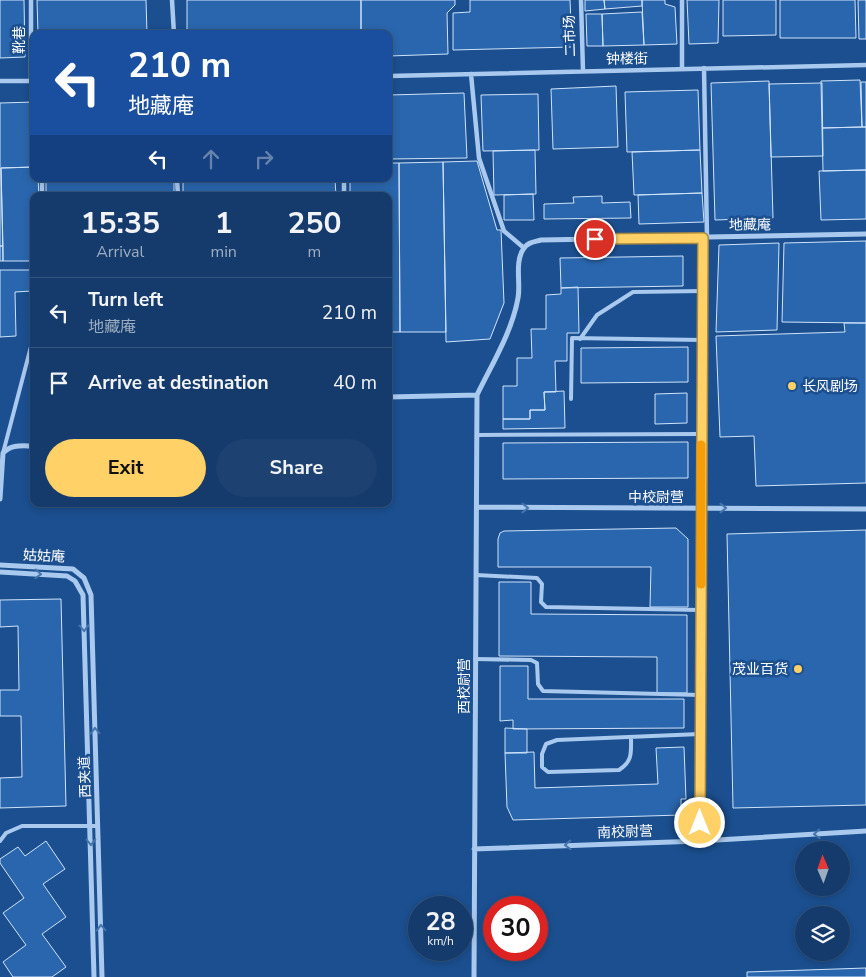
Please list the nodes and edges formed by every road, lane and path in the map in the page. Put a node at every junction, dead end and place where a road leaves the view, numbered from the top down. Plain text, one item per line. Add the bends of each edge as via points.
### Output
1 (30, 0) edge
2 (172, 0) edge
3 (581, 0) edge
4 (682, 0) edge
5 (31, 30) edge
6 (174, 30) edge
7 (866, 65) edge
8 (704, 68) junction
9 (682, 69) junction
10 (583, 71) junction
11 (471, 74) junction
12 (392, 76) edge
13 (0, 81) edge
14 (30, 81) edge
15 (866, 234) edge
16 (705, 238) junction
17 (524, 248) junction
18 (703, 291) junction
19 (580, 339) junction
20 (702, 340) junction
21 (30, 350) edge
22 (477, 395) junction
23 (392, 397) edge
24 (571, 399) dead end
25 (702, 434) junction
26 (477, 435) junction
27 (30, 446) edge
28 (3, 453) junction
29 (0, 500) edge
30 (477, 508) junction
31 (701, 508) junction
32 (866, 509) edge
33 (0, 565) edge
34 (0, 572) edge
35 (476, 575) junction
36 (84, 578) joint
37 (75, 581) joint
38 (700, 610) junction
39 (475, 658) junction
40 (700, 695) junction
41 (700, 734) junction
42 (631, 737) junction
43 (90, 826) junction
44 (98, 826) junction
45 (0, 830) edge
46 (866, 831) edge
47 (6, 833) junction
48 (0, 841) edge
49 (700, 841) junction
50 (474, 848) junction
51 (94, 977) edge
52 (102, 977) edge
53 (474, 977) edge

1 - 5 street, 靴巷
2 - 6 street
3 - 10 street, 二市场
4 - 9 street
7 - 8 street, 钟楼街
8 - 9 street, 钟楼街
8 - 16 street
9 - 10 street, 钟楼街
10 - 11 street, 钟楼街
11 - 12 street, 钟楼街
11 - 17 street via 479,158 504,231
13 - 14 street
15 - 16 street, 地藏庵
16 - 17 street, 地藏庵 via 541,240
16 - 18 street
17 - 22 street via 520,259 519,297 511,326
18 - 19 lane via 633,292 597,315
18 - 20 street
19 - 20 lane
19 - 24 lane via 572,338
20 - 25 street
21 - 28 lane
22 - 23 street
22 - 26 street, 西校尉营
25 - 26 lane
25 - 31 street
26 - 30 street, 西校尉营
27 - 28 street via 15,445
28 - 29 street
30 -> 31 street, 中校尉营
30 - 35 street, 西校尉营
31 -> 32 street, 中校尉营
31 - 38 street
33 - 36 street, 姑姑庵 via 73,569
34 -> 37 street, 姑姑庵 via 67,576
35 - 38 lane via 537,578 542,584 542,602 546,608
35 - 39 street, 西校尉营
44 -> 36 street, 西夹道 via 91,595
37 -> 43 street, 西夹道 via 82,595
38 - 40 street
39 - 40 lane via 531,660 537,663 538,684 543,691
39 - 50 street, 西校尉营
40 - 41 street
41 - 42 lane
41 - 49 street
42 - 42 lane via 557,740 546,744 542,767 548,772 619,770 631,756
43 - 44 lane
43 - 47 lane via 22,826
43 -> 51 street, 西夹道
52 -> 44 street, 西夹道
45 - 47 lane
46 -> 49 street, 南校尉营
47 - 48 lane
49 -> 50 street, 南校尉营
50 - 53 street, 西校尉营

